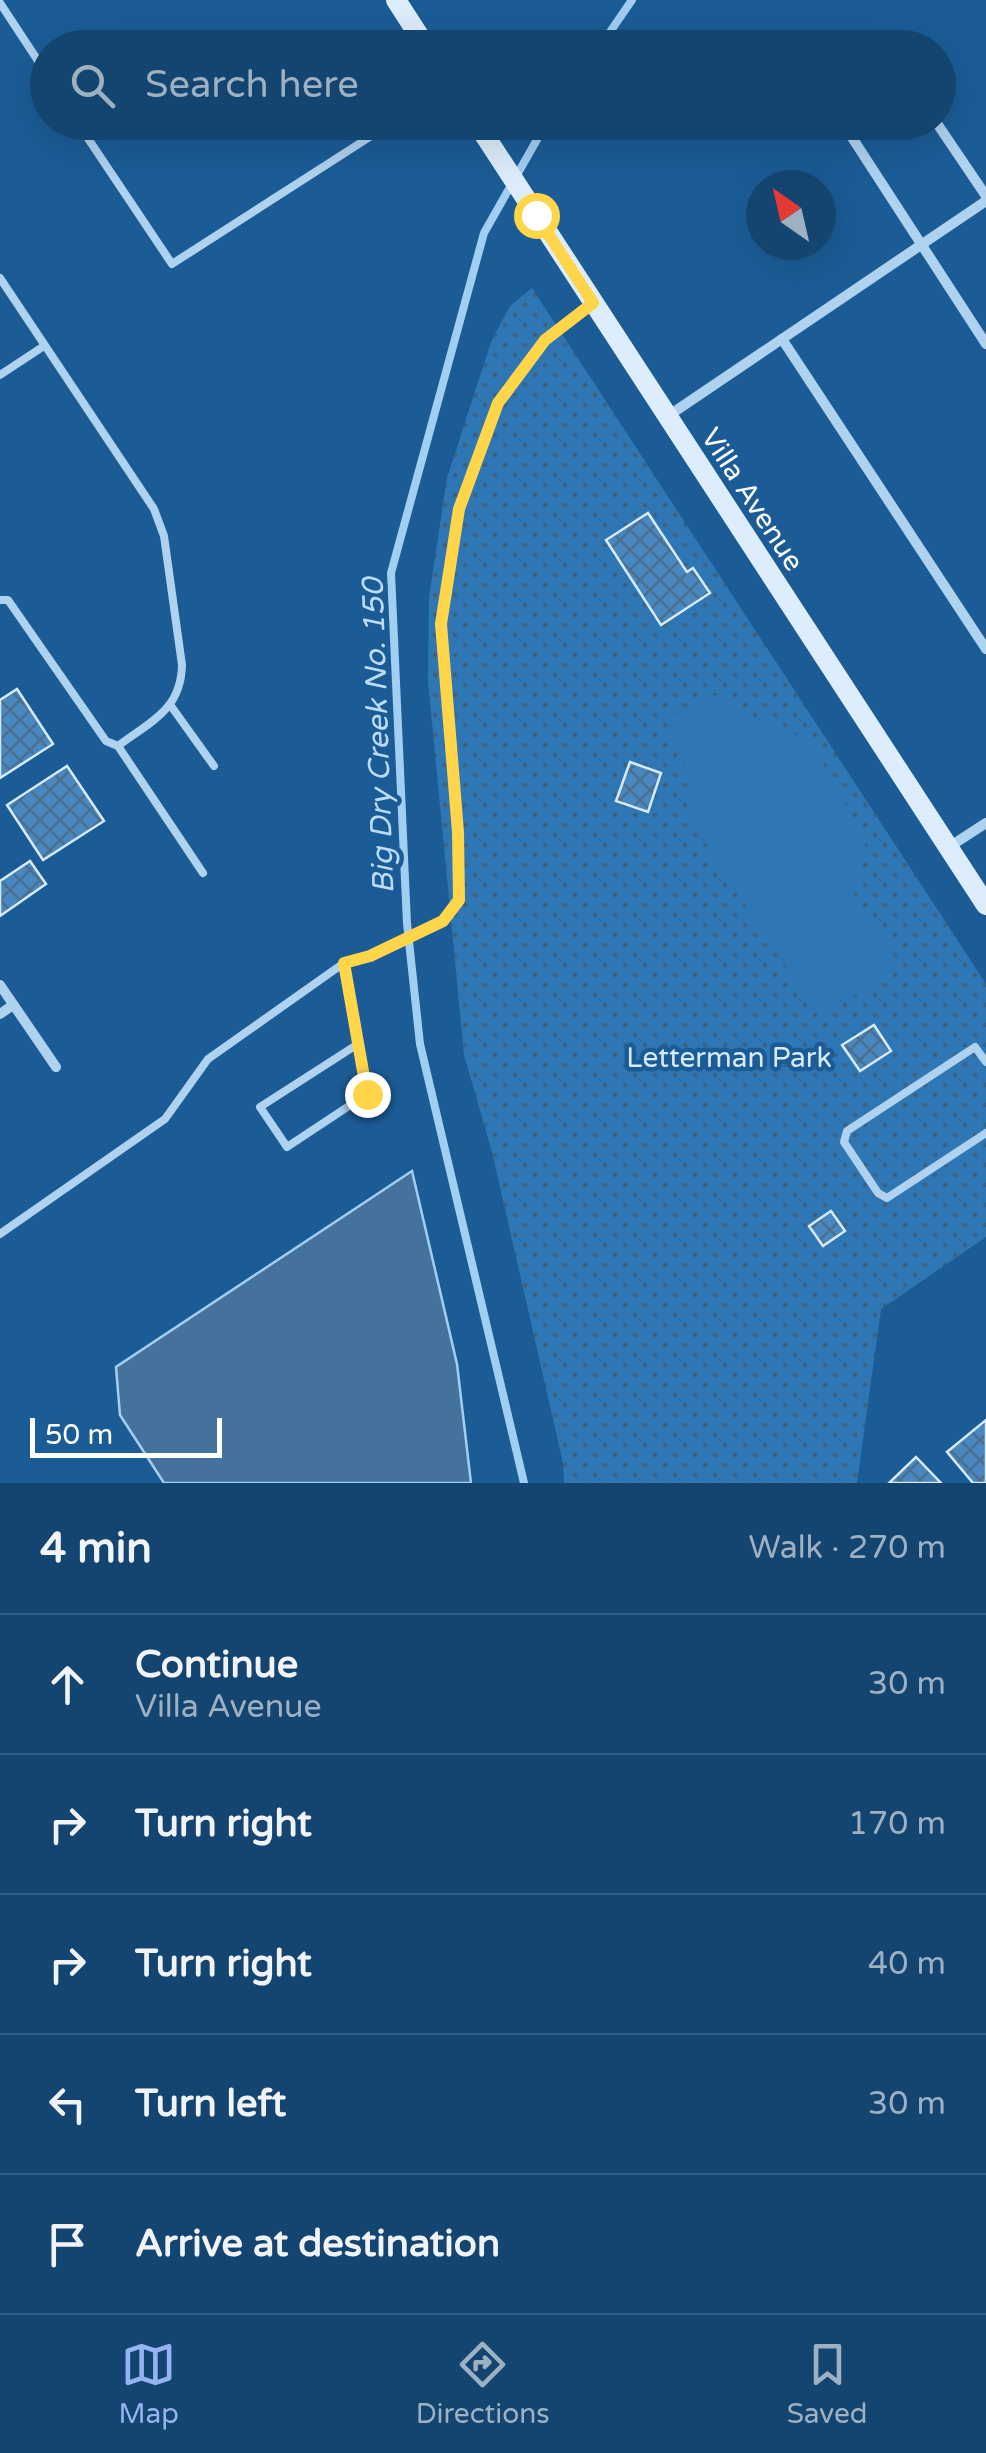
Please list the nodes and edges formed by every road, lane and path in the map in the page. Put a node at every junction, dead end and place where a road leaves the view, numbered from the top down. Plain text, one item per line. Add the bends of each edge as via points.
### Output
1 (396, 0) edge
2 (0, 4) edge
3 (415, 30) edge
4 (30, 49) edge
5 (90, 140) edge
6 (365, 140) edge
7 (487, 140) edge
8 (854, 140) edge
9 (948, 140) edge
10 (986, 199) edge
11 (921, 244) junction
12 (0, 278) edge
13 (593, 303) junction
14 (782, 339) junction
15 (986, 344) edge
16 (44, 346) junction
17 (0, 374) edge
18 (667, 417) junction
19 (0, 600) edge
20 (986, 649) edge
21 (172, 706) junction
22 (118, 746) junction
23 (214, 766) dead end
24 (986, 822) edge
25 (948, 848) junction
26 (202, 874) dead end
27 (986, 905) edge
28 (344, 963) junction
29 (0, 985) edge
30 (13, 1005) junction
31 (0, 1014) edge
32 (358, 1044) junction
33 (986, 1062) edge
34 (56, 1067) dead end
35 (986, 1133) edge
36 (0, 1234) edge

1 - 3 main road
2 - 4 lane
5 - 6 lane via 172,264
7 - 13 main road, Villa Avenue
8 - 11 street
9 - 10 street
10 - 11 street
11 - 14 street
11 - 15 street
12 - 16 lane
13 - 18 main road, Villa Avenue
13 - 28 lane via 545,340 498,403 459,509 441,624 459,900 443,921
14 - 18 street
14 - 20 street
16 - 17 lane
16 - 21 lane via 154,509 164,536 182,665
18 - 25 main road, Villa Avenue
19 - 22 lane via 8,600 106,740
21 - 22 lane
21 - 23 lane
22 - 26 lane
24 - 25 street
25 - 27 main road, Villa Avenue
28 - 32 lane
28 - 36 lane via 208,1059 165,1120
29 - 30 street
30 - 31 street
30 - 34 street
32 - 32 lane via 367,1094 287,1147 260,1107
33 - 35 lane via 975,1046 847,1131 844,1142 887,1198

